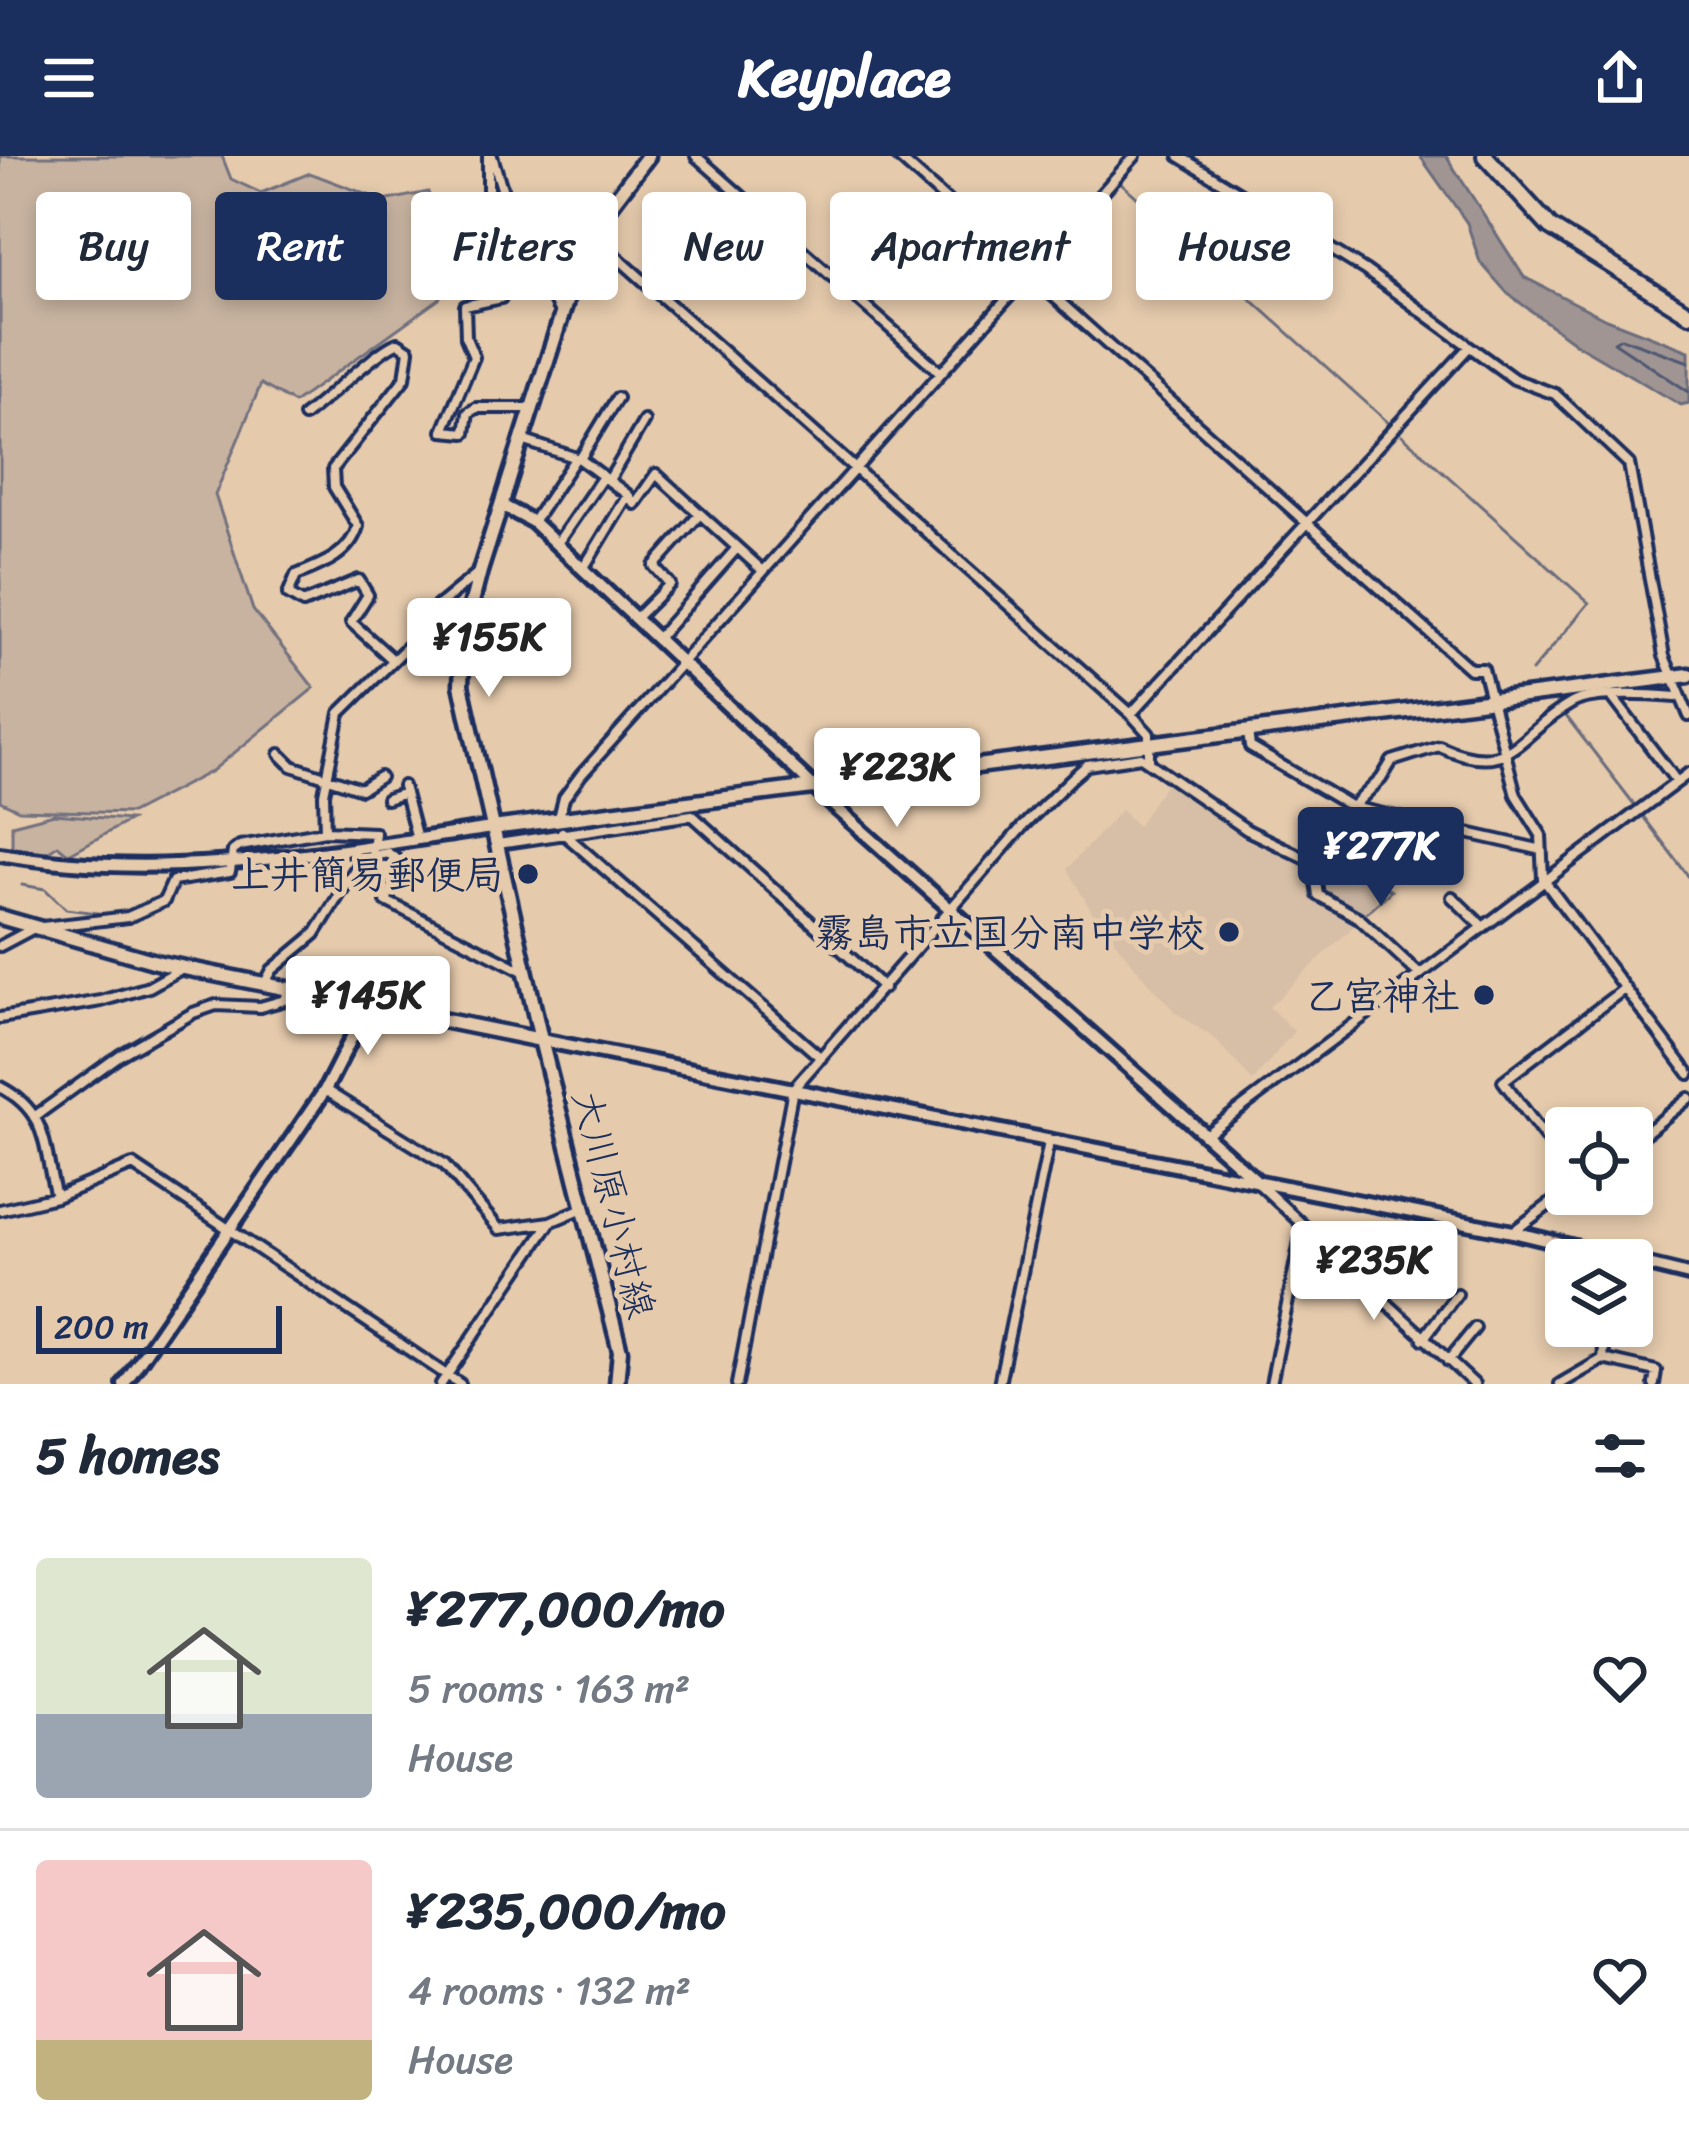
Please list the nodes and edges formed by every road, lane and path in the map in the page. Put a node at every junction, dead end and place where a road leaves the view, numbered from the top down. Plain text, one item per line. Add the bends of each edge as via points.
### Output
1 (490, 156) edge
2 (648, 156) edge
3 (696, 156) edge
4 (897, 156) edge
5 (1135, 156) edge
6 (1179, 156) edge
7 (1485, 156) edge
8 (490, 192) edge
9 (502, 192) edge
10 (938, 192) edge
11 (1103, 192) edge
12 (618, 197) edge
13 (618, 258) edge
14 (493, 300) edge
15 (553, 300) edge
16 (567, 300) edge
17 (1007, 300) edge
18 (1058, 300) edge
19 (1689, 314) edge
20 (562, 315) junction
21 (1469, 347) junction
22 (941, 373) junction
23 (617, 398) dead end
24 (531, 408) junction
25 (304, 416) dead end
26 (644, 421) dead end
27 (522, 440) junction
28 (577, 459) junction
29 (853, 471) junction
30 (605, 479) junction
31 (628, 495) junction
32 (503, 506) junction
33 (700, 514) junction
34 (533, 522) junction
35 (1308, 528) junction
36 (556, 545) junction
37 (737, 548) junction
38 (480, 571) junction
39 (582, 571) junction
40 (763, 571) junction
41 (634, 620) junction
42 (656, 640) junction
43 (392, 659) junction
44 (680, 664) junction
45 (1689, 675) edge
46 (1669, 678) junction
47 (1678, 697) junction
48 (1613, 698) junction
49 (1491, 700) junction
50 (1131, 714) junction
51 (1689, 716) edge
52 (1247, 730) junction
53 (1148, 742) junction
54 (280, 754) dead end
55 (1505, 755) junction
56 (1149, 761) junction
57 (1689, 773) edge
58 (327, 776) junction
59 (375, 777) dead end
60 (1677, 782) junction
61 (814, 785) junction
62 (387, 799) dead end
63 (1352, 807) junction
64 (560, 826) junction
65 (492, 828) junction
66 (325, 831) junction
67 (417, 838) junction
68 (496, 844) junction
69 (1538, 849) junction
70 (373, 850) junction
71 (0, 854) edge
72 (232, 862) junction
73 (1313, 862) junction
74 (1543, 879) junction
75 (1452, 897) dead end
76 (950, 908) junction
77 (0, 917) edge
78 (1482, 926) junction
79 (34, 928) junction
80 (1, 949) edge
81 (183, 968) junction
82 (526, 973) junction
83 (1419, 974) junction
84 (265, 983) junction
85 (290, 988) junction
86 (884, 988) junction
87 (1624, 989) junction
88 (369, 1004) junction
89 (0, 1018) edge
90 (541, 1040) junction
91 (820, 1058) junction
92 (1689, 1074) edge
93 (0, 1088) edge
94 (793, 1089) junction
95 (325, 1090) junction
96 (1689, 1098) edge
97 (34, 1117) junction
98 (1653, 1127) edge
99 (1208, 1133) junction
100 (1545, 1137) edge
101 (1049, 1142) junction
102 (1259, 1184) junction
103 (56, 1197) junction
104 (584, 1207) junction
105 (1545, 1208) edge
106 (0, 1210) edge
107 (550, 1222) junction
108 (1303, 1229) junction
109 (230, 1230) junction
110 (1513, 1232) junction
111 (1545, 1239) edge
112 (1653, 1266) edge
113 (1689, 1275) edge
114 (1457, 1294) dead end
115 (1474, 1328) dead end
116 (1423, 1339) junction
117 (1604, 1347) edge
118 (1603, 1359) junction
119 (1448, 1361) junction
120 (444, 1379) edge
121 (124, 1384) edge
122 (460, 1384) edge
123 (617, 1384) edge
124 (737, 1384) edge
125 (999, 1384) edge
126 (1271, 1384) edge
127 (1474, 1384) edge
128 (1560, 1384) edge
129 (1654, 1384) edge

1 - 8 street
1 - 9 street
2 - 12 main road
3 - 22 street
4 - 10 street
5 - 11 street
6 - 21 street via 1365,271
7 - 19 highway via 1550,227
13 - 29 street
14 - 24 street via 465,307 475,357 443,431 465,433 476,408
15 - 20 street
16 - 20 main road
17 - 22 street
18 - 35 street
20 - 24 main road
21 - 35 street
21 - 46 street via 1514,379 1555,394 1629,464
22 - 29 street
23 - 28 street
24 - 27 main road
25 - 43 street via 385,345 410,350 398,389 333,469 334,487 358,526 355,537 296,575 288,594 303,603 359,580 368,595 351,622
26 - 30 street
27 - 28 street
27 - 32 main road
28 - 30 street
28 - 34 street
29 - 40 street
29 - 50 street
30 - 31 street
30 - 36 street
31 - 33 street via 635,504 656,473
31 - 39 street
32 - 34 street
32 - 38 main road
33 - 37 street
33 - 41 street via 654,566 670,584
34 - 36 street
35 - 49 street via 1470,669 1484,668
35 - 50 street
36 - 39 street
37 - 40 street
37 - 42 street
38 - 43 street
38 - 65 main road via 461,685
39 - 41 street
40 - 44 street
41 - 42 street
42 - 44 street
43 - 58 street via 340,712
44 - 61 street
44 - 64 street via 568,790
45 - 46 main road
46 - 47 street
46 - 49 main road
47 - 48 street
47 - 51 street
48 - 55 street via 1575,700
48 - 60 street
49 - 52 main road
49 - 55 street
50 - 53 street
52 - 53 main road
52 - 63 street via 1250,747
53 - 56 street
53 - 61 main road
54 - 58 street
55 - 63 street via 1470,760 1439,746 1403,756
55 - 69 street via 1516,795 1541,835
56 - 73 street via 1247,830
56 - 76 street via 1087,765
57 - 60 street
58 - 59 street via 361,788
58 - 66 street
60 - 74 street
61 - 64 main road
61 - 76 street
62 - 67 street via 404,790
63 - 69 street
63 - 73 street
64 - 65 main road
64 - 68 street
64 - 86 street via 692,814
64 - 91 street
65 - 67 street
65 - 68 main road, 大川原小村線
66 - 70 street via 375,833
66 - 72 street via 255,841 232,851
67 - 70 street
68 - 82 main road, 大川原小村線
69 - 74 street
70 - 72 street
70 - 82 street via 402,864 386,902
70 - 84 street via 315,934
71 - 72 street via 79,866
72 - 79 street via 230,872 173,881 164,902 128,917
73 - 83 street via 1318,895 1358,918
74 - 78 street
74 - 87 street
75 - 78 street
76 - 86 street
76 - 99 street
77 - 79 main road
78 - 83 street
79 - 80 street
79 - 81 main road
81 - 84 main road
81 - 89 street via 100,1001
82 - 90 main road, 大川原小村線
83 - 99 street
84 - 85 main road
85 - 88 main road
85 - 97 street via 285,1000 260,1007 193,1012
86 - 91 street
87 - 92 street
87 - 100 street via 1503,1081
88 - 90 main road
88 - 95 street
90 - 94 street
90 - 104 main road, 大川原小村線
91 - 94 street
93 - 97 street
94 - 101 street
94 - 124 street
95 - 107 street via 444,1164 500,1229
95 - 109 street
96 - 98 street
97 - 103 street via 52,1152
99 - 102 street
101 - 102 street
101 - 125 street
102 - 108 street
102 - 110 street
103 - 106 street
103 - 109 street via 133,1165
104 - 107 street
104 - 123 main road, 大川原小村線 via 620,1351
105 - 110 street
107 - 120 street
108 - 116 street
108 - 126 street
109 - 120 street
109 - 121 street
110 - 111 street
112 - 113 street
114 - 116 street
115 - 119 street
116 - 119 street
117 - 118 street
118 - 128 street
118 - 129 street via 1656,1371
119 - 127 street
120 - 122 street

